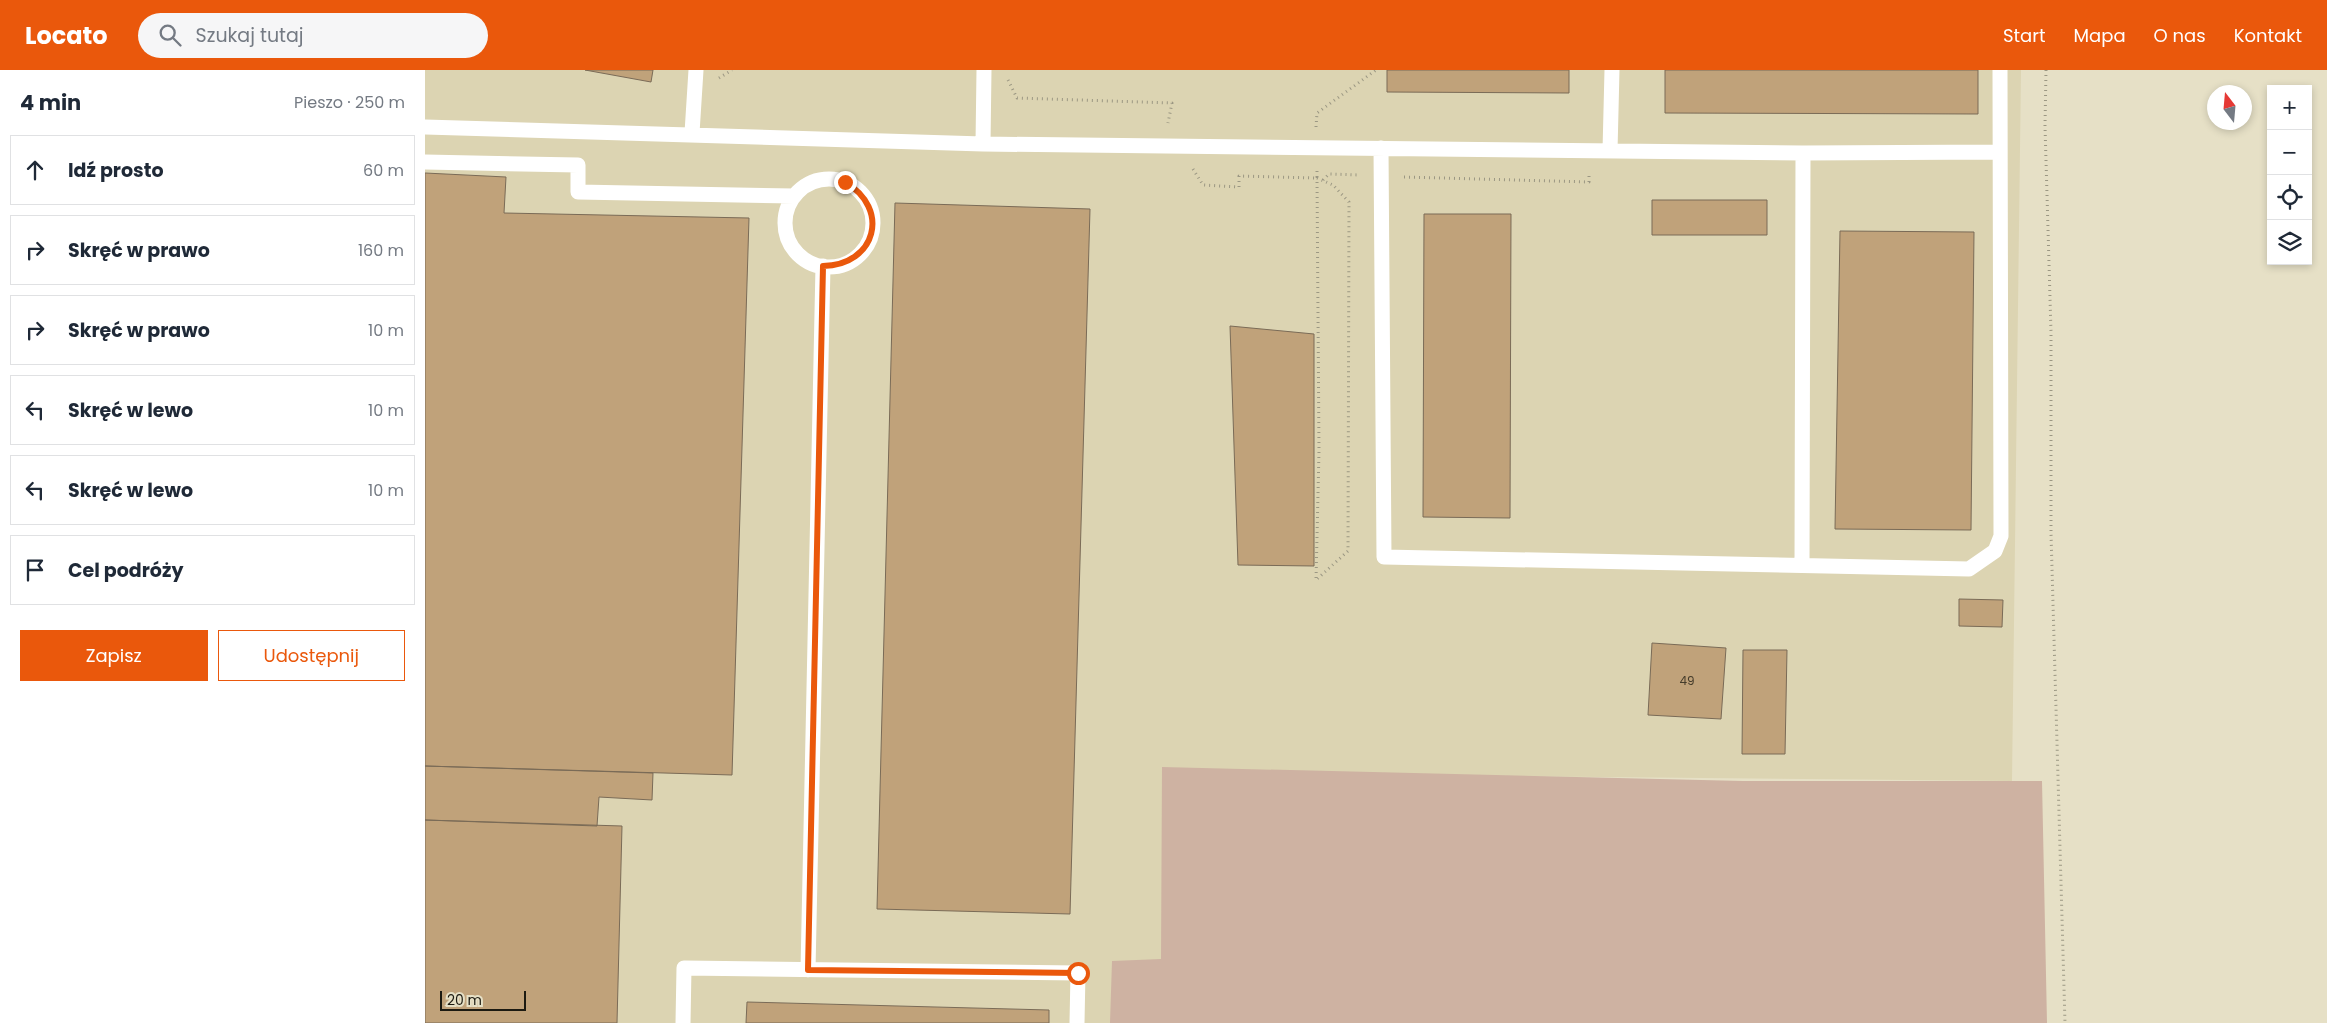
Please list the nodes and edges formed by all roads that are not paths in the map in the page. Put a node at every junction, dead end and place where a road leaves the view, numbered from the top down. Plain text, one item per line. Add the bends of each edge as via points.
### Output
1 (696, 70) edge
2 (984, 70) edge
3 (1612, 70) edge
4 (2000, 70) edge
5 (425, 127) edge
6 (692, 133) junction
7 (983, 144) junction
8 (1381, 148) junction
9 (1610, 151) junction
10 (2000, 152) junction
11 (1803, 153) junction
12 (425, 162) edge
13 (794, 196) junction
14 (823, 266) junction
15 (1802, 566) junction
16 (808, 970) junction
17 (683, 1023) edge
18 (1077, 1023) edge

1 - 6 lane
2 - 7 lane
3 - 9 lane
4 - 10 lane
5 - 6 lane
6 - 7 lane
7 - 8 lane
8 - 9 lane
8 - 15 lane via 1384,557
9 - 11 lane
10 - 11 lane
10 - 15 lane via 2001,536 1995,552 1969,569
11 - 15 lane
12 - 13 lane via 579,165 578,192
13 - 14 lane via 787,209 788,240 808,262
13 - 14 lane via 805,186 831,178 857,189 872,212 870,239 863,251 838,266
14 - 16 lane
16 - 17 lane via 684,968
16 - 18 lane via 1078,973

